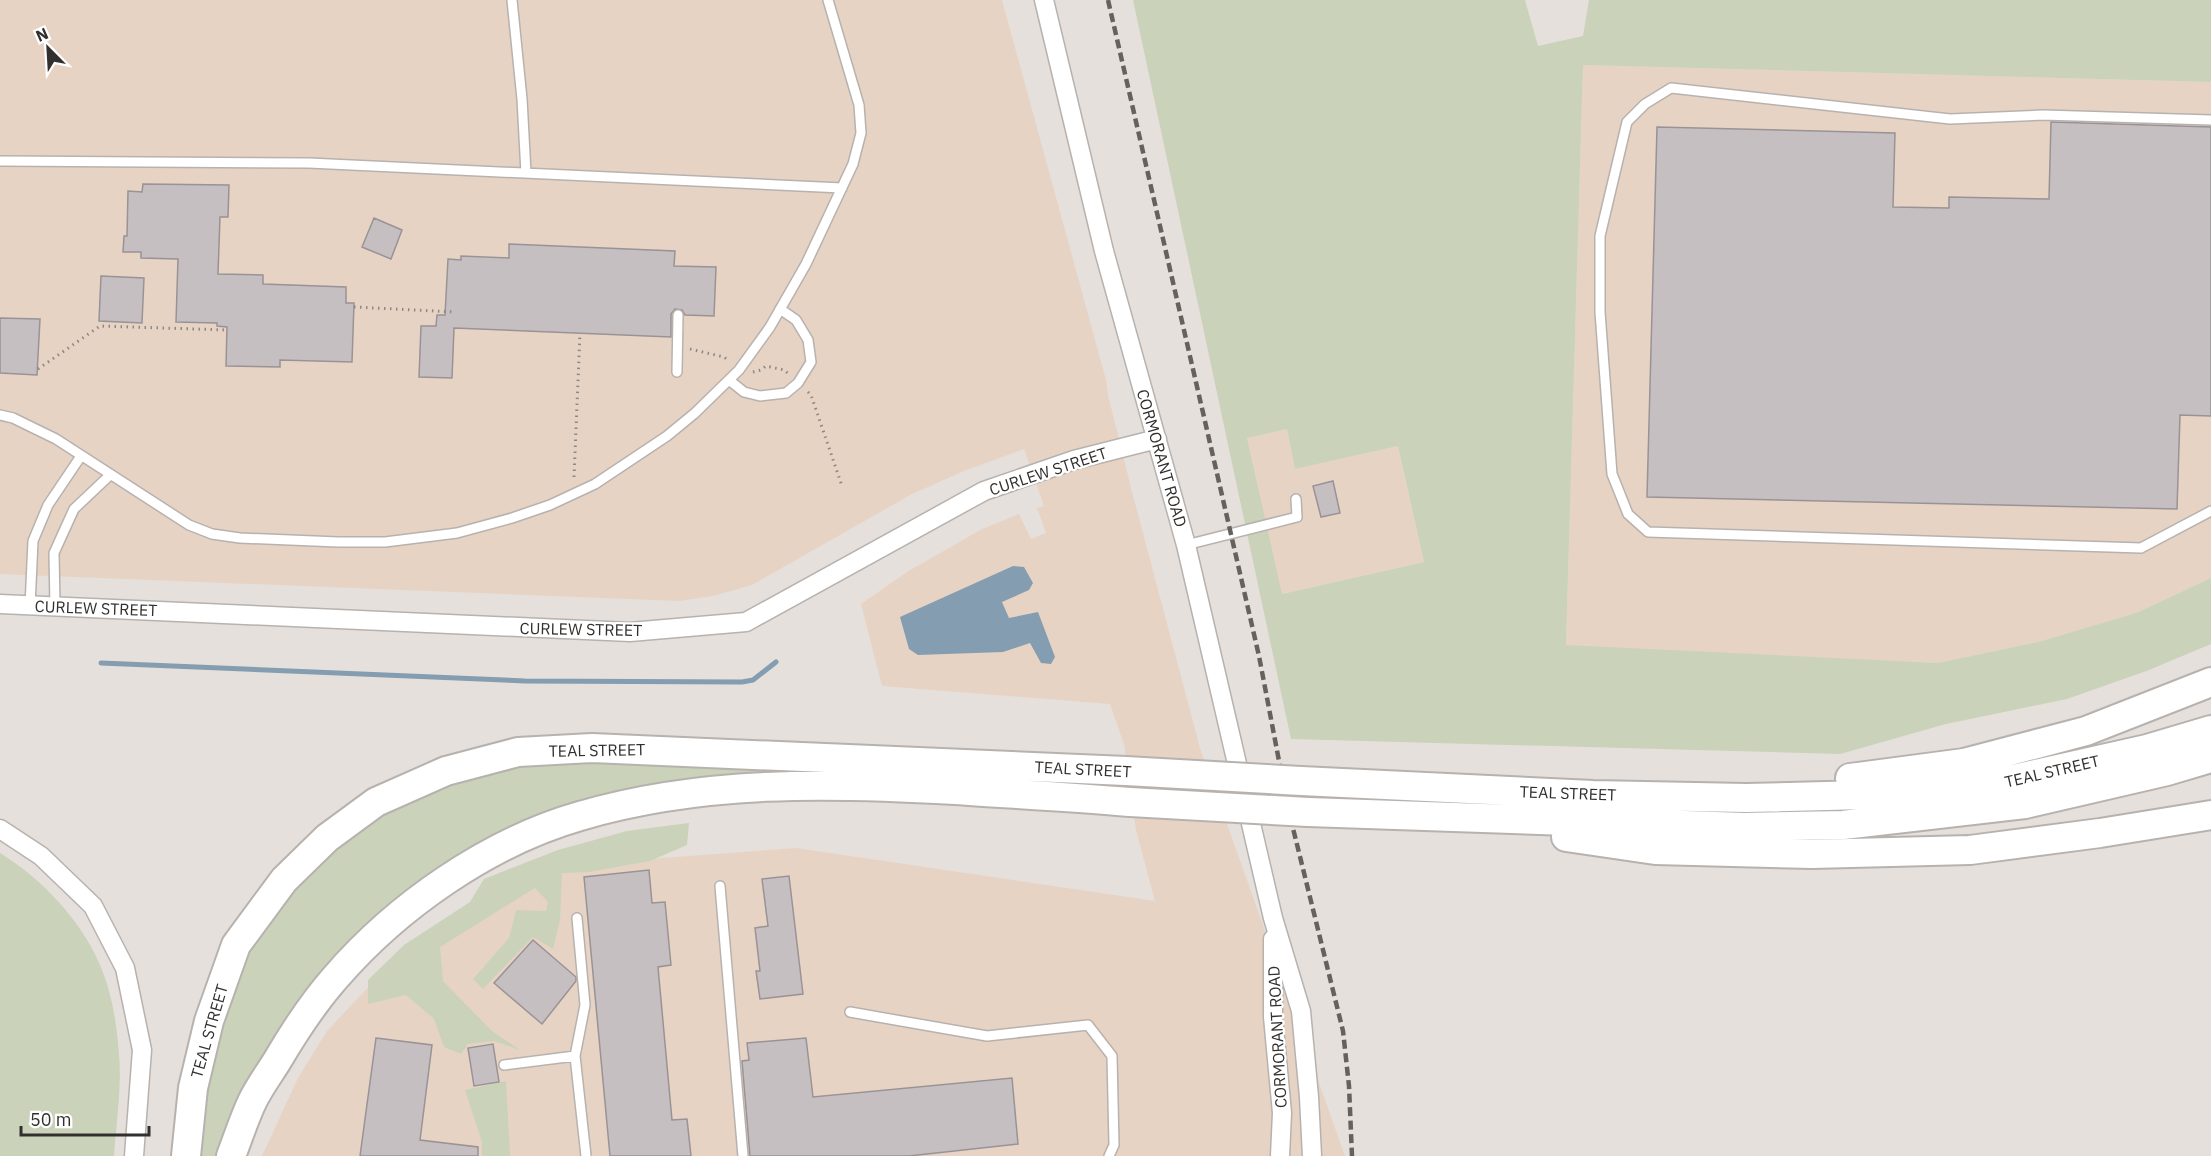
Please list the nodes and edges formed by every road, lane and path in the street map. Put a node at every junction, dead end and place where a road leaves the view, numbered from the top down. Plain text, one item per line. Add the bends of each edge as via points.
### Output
1 (512, 0) edge
2 (828, 0) edge
3 (1044, 0) edge
4 (2211, 120) edge
5 (0, 161) edge
6 (526, 173) junction
7 (842, 188) junction
8 (354, 307) dead end
9 (780, 309) junction
10 (455, 312) dead end
11 (678, 315) dead end
12 (227, 330) dead end
13 (580, 333) dead end
14 (38, 369) dead end
15 (677, 372) dead end
16 (729, 380) junction
17 (0, 415) edge
18 (1157, 439) junction
19 (81, 456) junction
20 (110, 475) junction
21 (574, 477) dead end
22 (1296, 499) dead end
23 (2211, 511) edge
24 (1186, 545) junction
25 (0, 604) edge
26 (30, 606) junction
27 (55, 607) junction
28 (2211, 682) edge
29 (2211, 730) edge
30 (2211, 758) edge
31 (1593, 795) junction
32 (2211, 815) edge
33 (1427, 816) junction
34 (0, 829) edge
35 (720, 886) dead end
36 (577, 918) dead end
37 (1273, 918) junction
38 (850, 1012) dead end
39 (575, 1056) junction
40 (504, 1065) dead end
41 (240, 1143) edge
42 (134, 1156) edge
43 (186, 1156) edge
44 (231, 1156) edge
45 (586, 1156) edge
46 (743, 1156) edge
47 (1109, 1156) edge
48 (1280, 1156) edge
49 (1312, 1156) edge

1 - 6 lane
2 - 7 lane via 859,105 861,133
3 - 18 street, CORMORANT ROAD via 1104,251
4 - 23 lane via 2043,115 1950,119 1671,88 1645,104 1627,122 1600,236 1600,312 1612,474 1628,514 1648,532 2141,548
5 - 6 lane via 309,163
6 - 7 lane
7 - 9 lane
8 - 10 path
9 - 16 lane
9 - 16 lane via 796,320 808,340 811,362 798,383 786,393 760,396 744,392
11 - 15 lane
12 - 14 path via 100,326
13 - 21 path
16 - 20 lane via 667,436 595,484 512,518 434,537 338,542 212,534 189,525
17 - 19 lane via 56,439
18 - 24 street, CORMORANT ROAD
18 - 27 street, CURLEW STREET via 1074,460 984,491 746,622 630,632
19 - 20 lane
19 - 26 lane via 48,505 33,540
20 - 27 lane via 74,509 54,553
22 - 24 lane via 1298,517
24 - 37 street, CORMORANT ROAD
25 - 26 street, CURLEW STREET
26 - 27 street, CURLEW STREET
28 - 31 main road via 2086,730 1964,763 1820,783
29 - 31 main road, TEAL STREET via 2147,749 1987,785 1865,795
30 - 33 main road, TEAL STREET via 2025,804 1843,825 1744,827
31 - 43 main road, TEAL STREET, bridge via 592,748 518,752 446,771 376,802 327,838 284,879 236,945 209,1021 193,1088
32 - 33 main road via 1970,850 1812,854 1655,850
33 - 41 main road, TEAL STREET, bridge via 866,785 720,790 591,813 553,824 484,856 391,922 334,978 291,1037 252,1101
34 - 42 street via 41,855 93,906 125,968 142,1050
35 - 46 lane
36 - 39 lane via 585,1005
37 - 48 street, CORMORANT ROAD via 1273,1017 1282,1113
37 - 49 street, CORMORANT ROAD via 1301,1011
38 - 47 lane via 987,1036 1088,1025 1112,1056 1114,1145
39 - 40 lane
39 - 45 lane
41 - 44 main road, TEAL STREET

